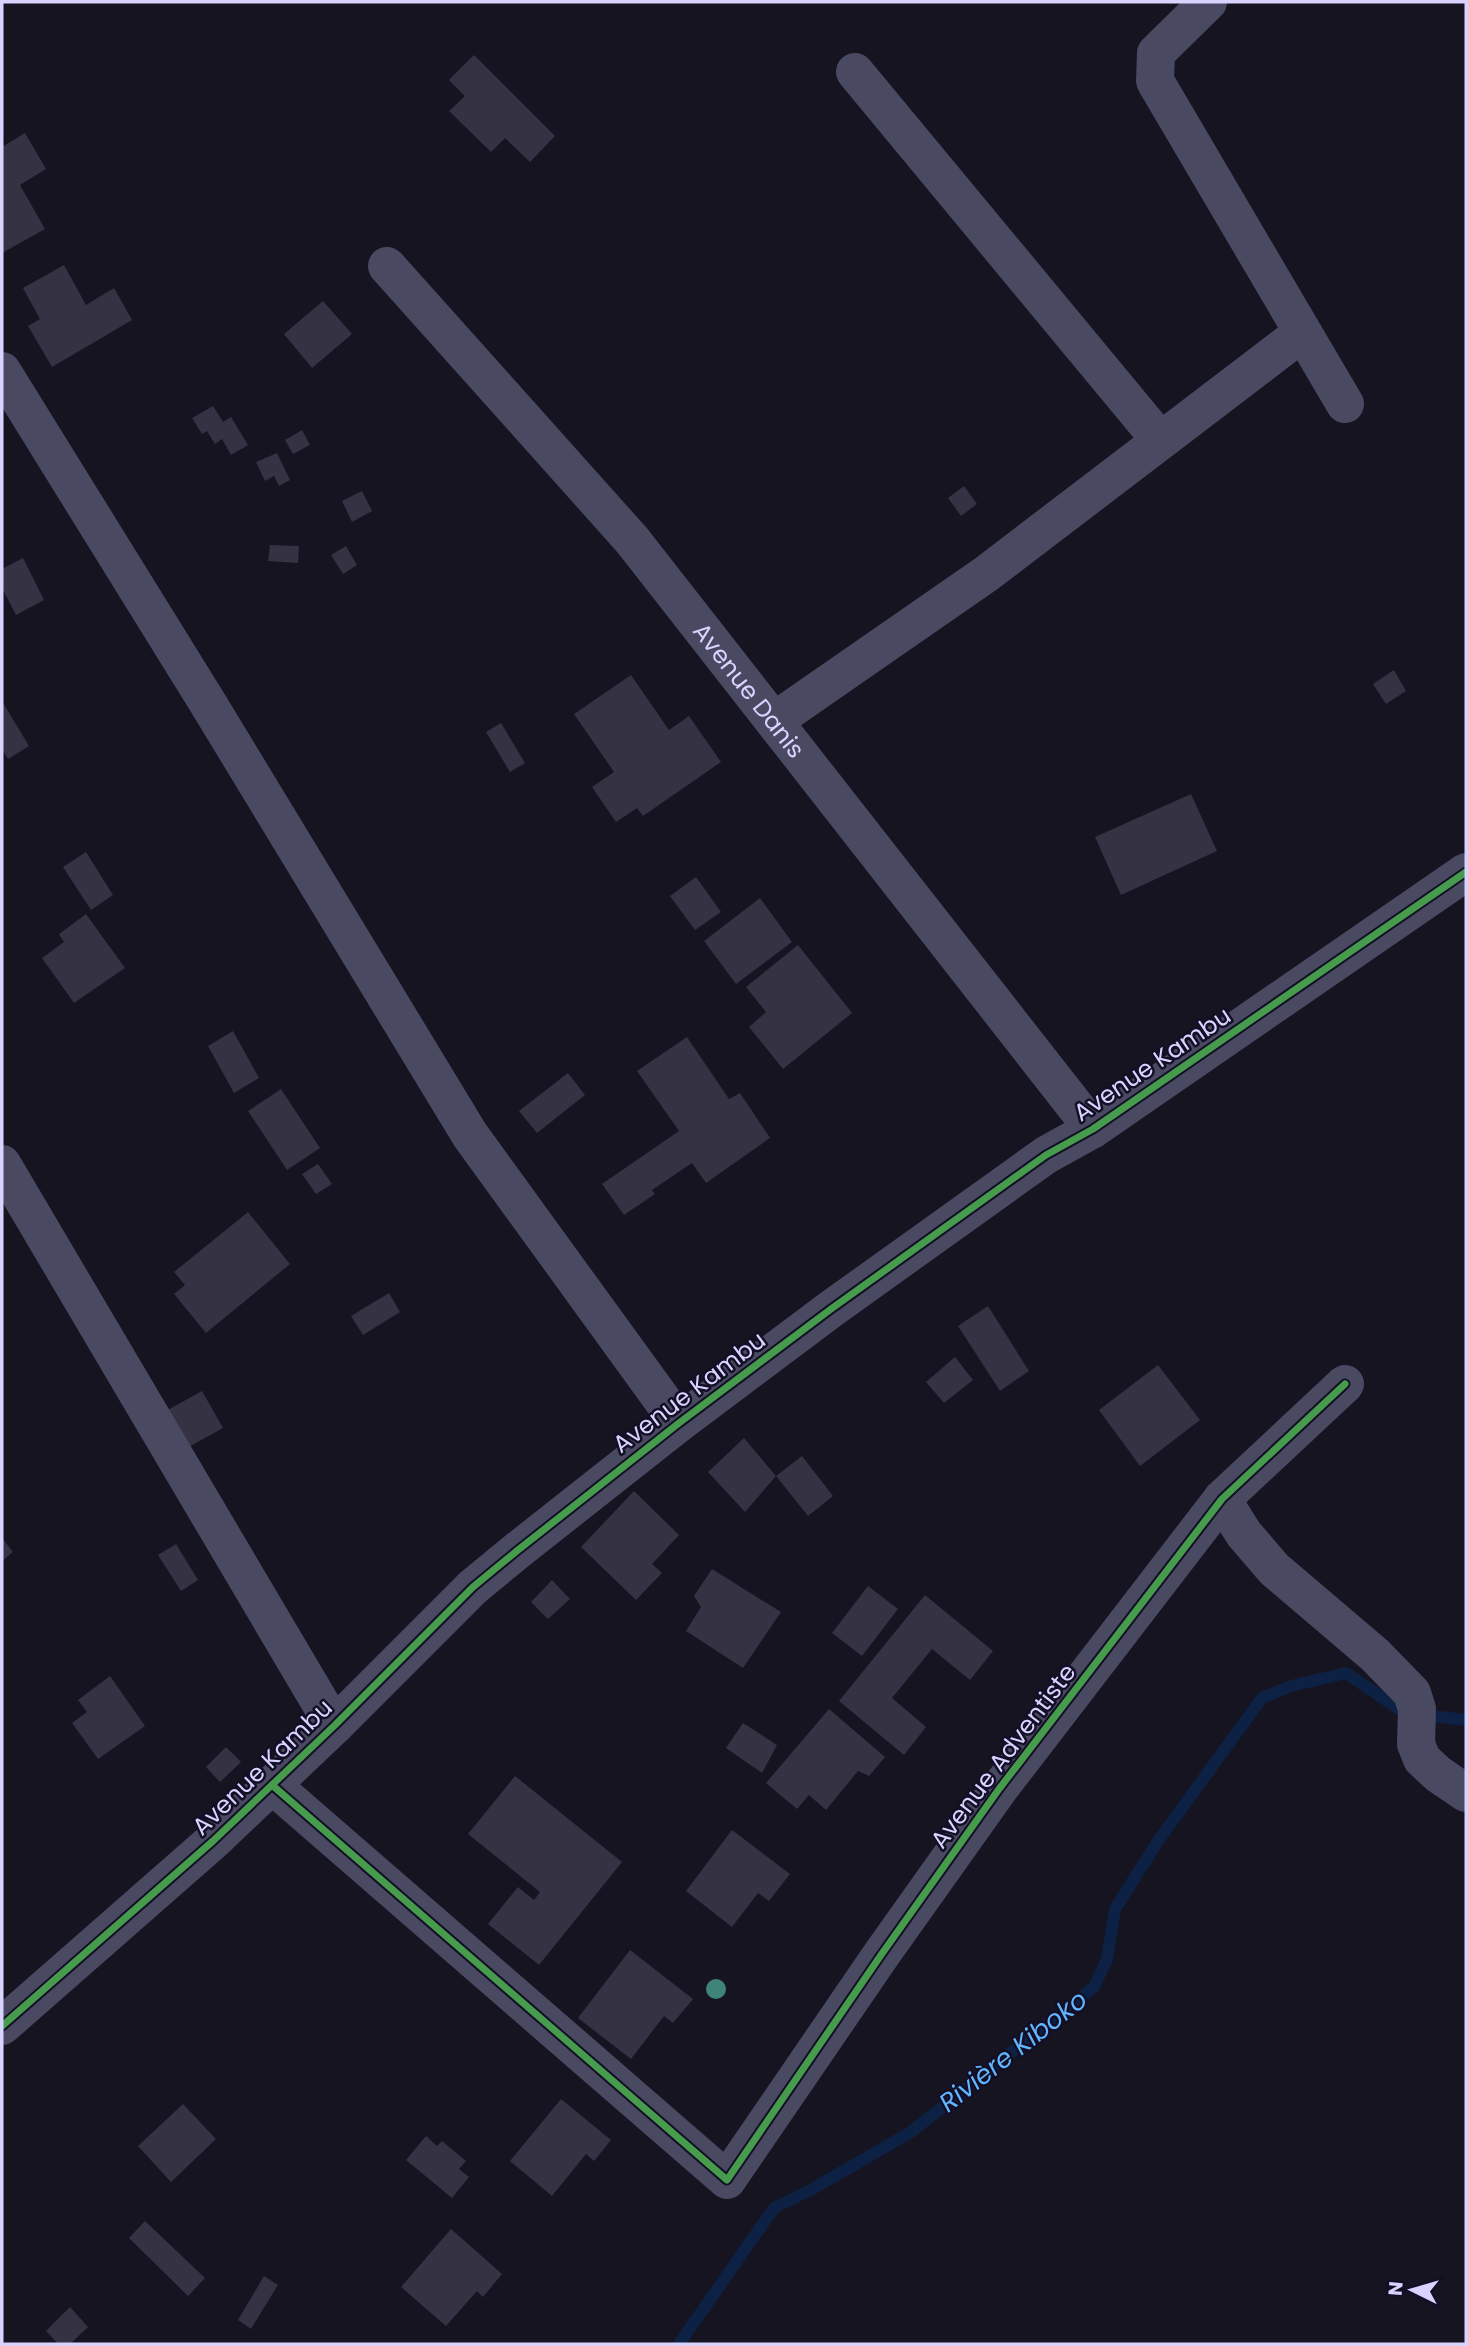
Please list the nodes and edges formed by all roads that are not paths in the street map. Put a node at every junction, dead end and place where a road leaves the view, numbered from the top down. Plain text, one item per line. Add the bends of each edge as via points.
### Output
1 (1208, 2) edge
2 (855, 72) dead end
3 (387, 266) dead end
4 (1302, 333) junction
5 (2, 371) edge
6 (1345, 404) dead end
7 (1160, 440) junction
8 (774, 721) junction
9 (1466, 872) edge
10 (1093, 1129) junction
11 (2, 1164) edge
12 (1345, 1384) dead end
13 (679, 1423) junction
14 (1222, 1499) junction
15 (334, 1726) junction
16 (272, 1785) junction
17 (1466, 1793) edge
18 (2, 2026) edge

1 - 4 street via 1156,53 1155,81
2 - 7 street
3 - 8 street, Avenue Danis via 632,540
4 - 6 street
4 - 7 street
5 - 13 street via 470,1135
7 - 8 street via 986,574
8 - 10 street, Avenue Danis
9 - 10 street, Avenue Kambu
10 - 13 street, Avenue Kambu via 982,1200
11 - 15 street
12 - 14 street, Avenue Adventiste
13 - 15 street, Avenue Kambu via 473,1587
14 - 16 street, Avenue Adventiste via 991,1800 727,2180
14 - 17 street via 1274,1569 1375,1655 1412,1693 1416,1744 1422,1759
15 - 16 street, Avenue Kambu
16 - 18 street, Avenue Kambu

